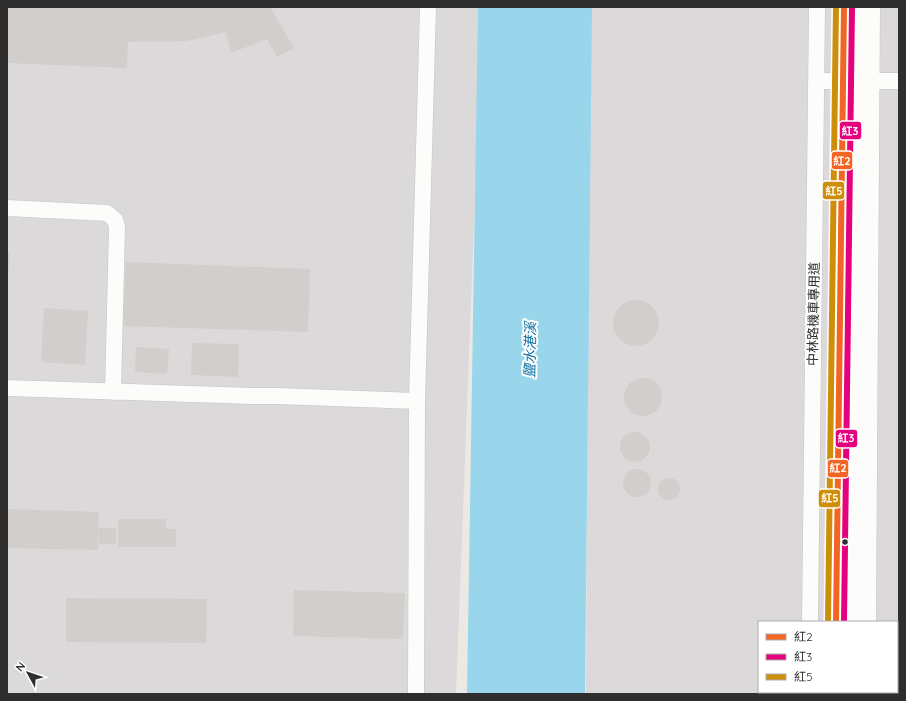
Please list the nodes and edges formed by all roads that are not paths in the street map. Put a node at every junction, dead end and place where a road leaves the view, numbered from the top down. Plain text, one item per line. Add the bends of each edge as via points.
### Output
1 (428, 7) edge
2 (817, 7) edge
3 (844, 7) edge
4 (861, 7) edge
5 (872, 7) edge
6 (843, 80) junction
7 (816, 81) junction
8 (866, 81) junction
9 (899, 81) edge
10 (7, 208) edge
11 (7, 388) edge
12 (113, 392) junction
13 (417, 401) junction
14 (810, 621) edge
15 (836, 621) edge
16 (854, 621) edge
17 (868, 621) edge
18 (416, 694) edge

1 - 13 street
2 - 7 street, 中林路機車專用道
3 - 6 street
4 - 8 street
5 - 8 street
6 - 7 street
6 - 8 street
6 - 15 street
7 - 14 street, 中林路機車專用道
8 - 9 street
8 - 16 street
8 - 17 street
10 - 12 street via 107,213 115,220 117,227
11 - 12 street
12 - 13 street
13 - 18 street

